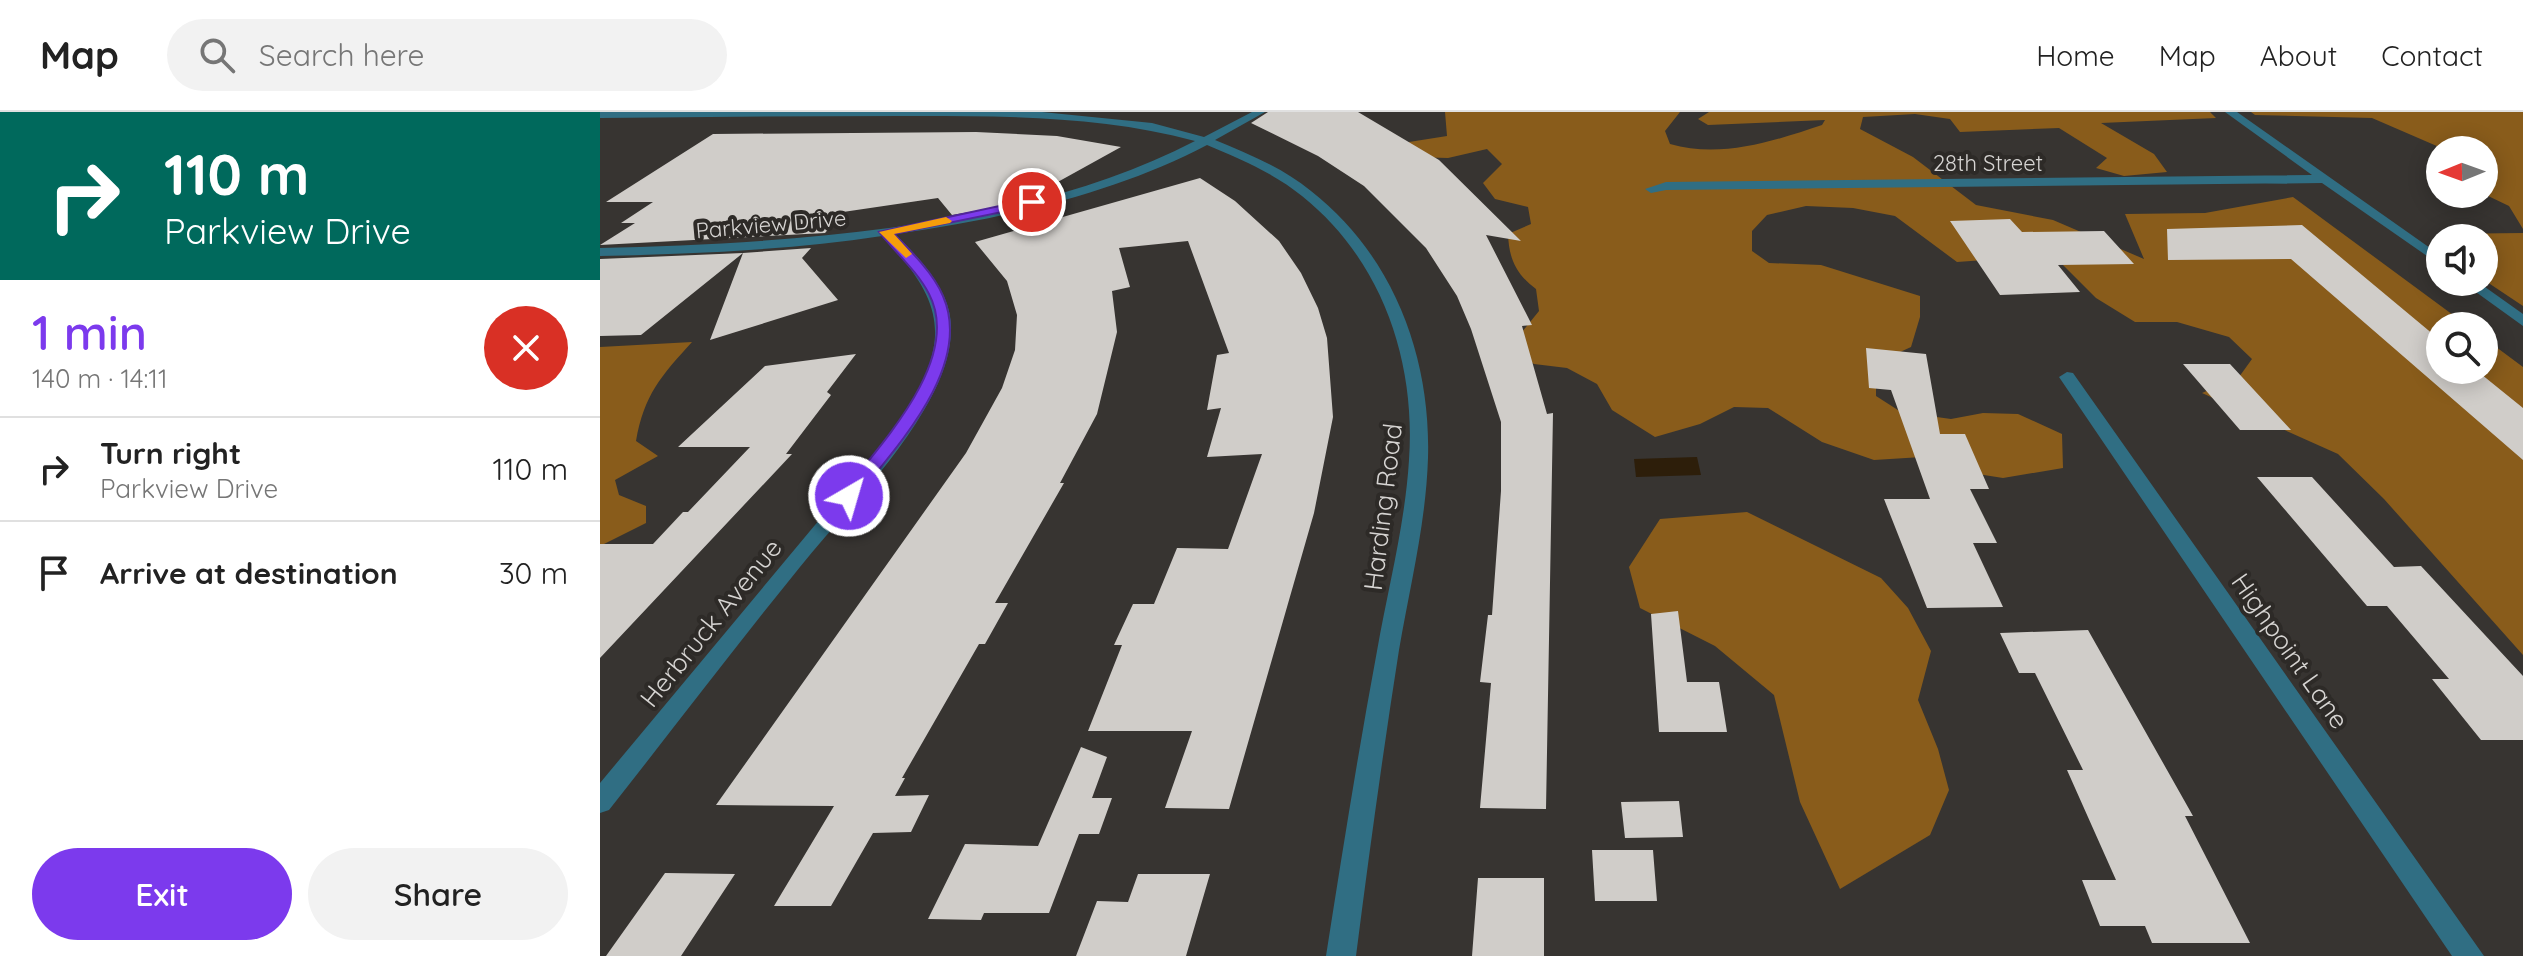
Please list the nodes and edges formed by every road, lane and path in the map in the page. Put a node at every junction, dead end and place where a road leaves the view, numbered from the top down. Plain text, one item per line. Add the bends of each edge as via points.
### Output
1 (1260, 112) edge
2 (2230, 112) edge
3 (600, 115) edge
4 (1212, 141) junction
5 (2326, 179) junction
6 (1651, 189) dead end
7 (885, 232) junction
8 (2426, 251) edge
9 (600, 252) edge
10 (2488, 296) edge
11 (2523, 321) edge
12 (2067, 377) dead end
13 (600, 802) edge
14 (1341, 956) edge
15 (2469, 956) edge

1 - 4 street, Parkview Drive
2 - 5 street
3 - 4 street, Harding Road via 1068,115 1151,125
4 - 7 street, Parkview Drive via 1128,175 1045,199
4 - 14 street, Harding Road via 1276,173 1335,217 1382,279 1412,356 1419,435 1412,512
5 - 6 street, 28th Street
5 - 8 street
7 - 9 street, Parkview Drive via 729,250
7 - 13 street, Herbruck Avenue via 932,289 943,316 941,348 929,386 906,424
10 - 11 street
12 - 15 street, Highpoint Lane

